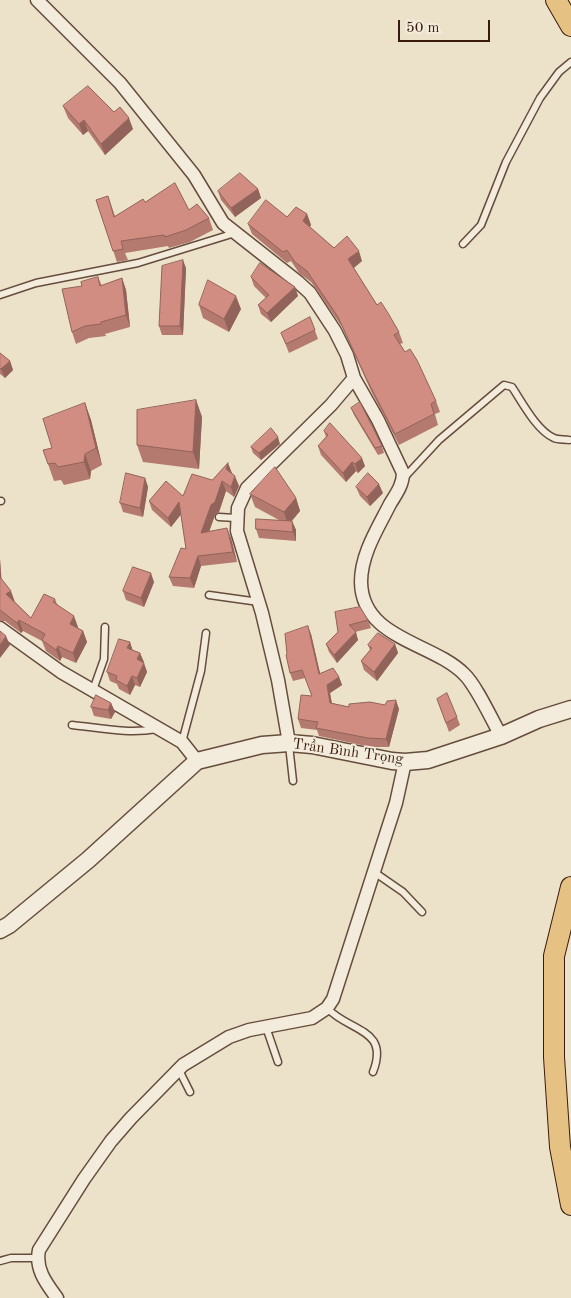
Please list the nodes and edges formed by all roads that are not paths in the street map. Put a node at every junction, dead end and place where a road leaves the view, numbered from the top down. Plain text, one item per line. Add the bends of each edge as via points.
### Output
1 (37, 0) edge
2 (556, 0) edge
3 (571, 26) edge
4 (571, 62) edge
5 (236, 233) junction
6 (463, 244) dead end
7 (0, 295) edge
8 (354, 378) junction
9 (570, 440) dead end
10 (403, 479) junction
11 (219, 517) dead end
12 (236, 518) junction
13 (209, 595) dead end
14 (259, 602) junction
15 (105, 627) dead end
16 (0, 628) edge
17 (206, 634) dead end
18 (92, 690) junction
19 (571, 709) edge
20 (72, 725) dead end
21 (158, 728) junction
22 (501, 736) junction
23 (182, 742) junction
24 (289, 743) junction
25 (197, 762) junction
26 (405, 762) junction
27 (293, 781) dead end
28 (374, 872) junction
29 (571, 887) edge
30 (422, 912) dead end
31 (0, 930) edge
32 (327, 1008) junction
33 (266, 1027) junction
34 (278, 1062) dead end
35 (179, 1070) junction
36 (373, 1072) dead end
37 (190, 1092) dead end
38 (571, 1205) edge
39 (37, 1258) junction
40 (0, 1261) edge
41 (57, 1298) edge

1 - 5 street via 120,83 194,176 223,223
2 - 3 main road
4 - 6 lane via 559,72 540,98 506,162 481,225
5 - 7 lane via 138,263 36,283
5 - 8 street via 310,293 335,331
8 - 10 street via 382,429
8 - 12 street via 247,488
9 - 10 lane via 555,438 545,432 512,386 504,385 439,440
10 - 22 street via 373,536 361,581 363,597 372,615 382,625 465,674
11 - 12 lane
12 - 14 street
13 - 14 lane
14 - 24 street
15 - 18 lane via 104,659
16 - 18 street via 60,672
17 - 23 lane via 201,671
18 - 21 street
19 - 22 street, Trần Bình Trọng
20 - 21 lane via 140,732
21 - 23 street
22 - 26 street, Trần Bình Trọng via 428,760
23 - 25 street
24 - 25 street, Trần Bình Trọng via 262,745
24 - 26 street, Trần Bình Trọng
24 - 27 lane
25 - 31 street, Trần Bình Trọng via 88,860
26 - 28 street
28 - 30 lane via 403,892
28 - 32 street via 333,999
29 - 38 main road via 554,956 560,1147
32 - 33 street via 312,1018
32 - 36 lane via 374,1040 378,1050
33 - 34 lane
33 - 35 street via 229,1037
35 - 37 lane
35 - 39 street via 111,1141 41,1245
39 - 40 lane
39 - 41 street via 39,1271

